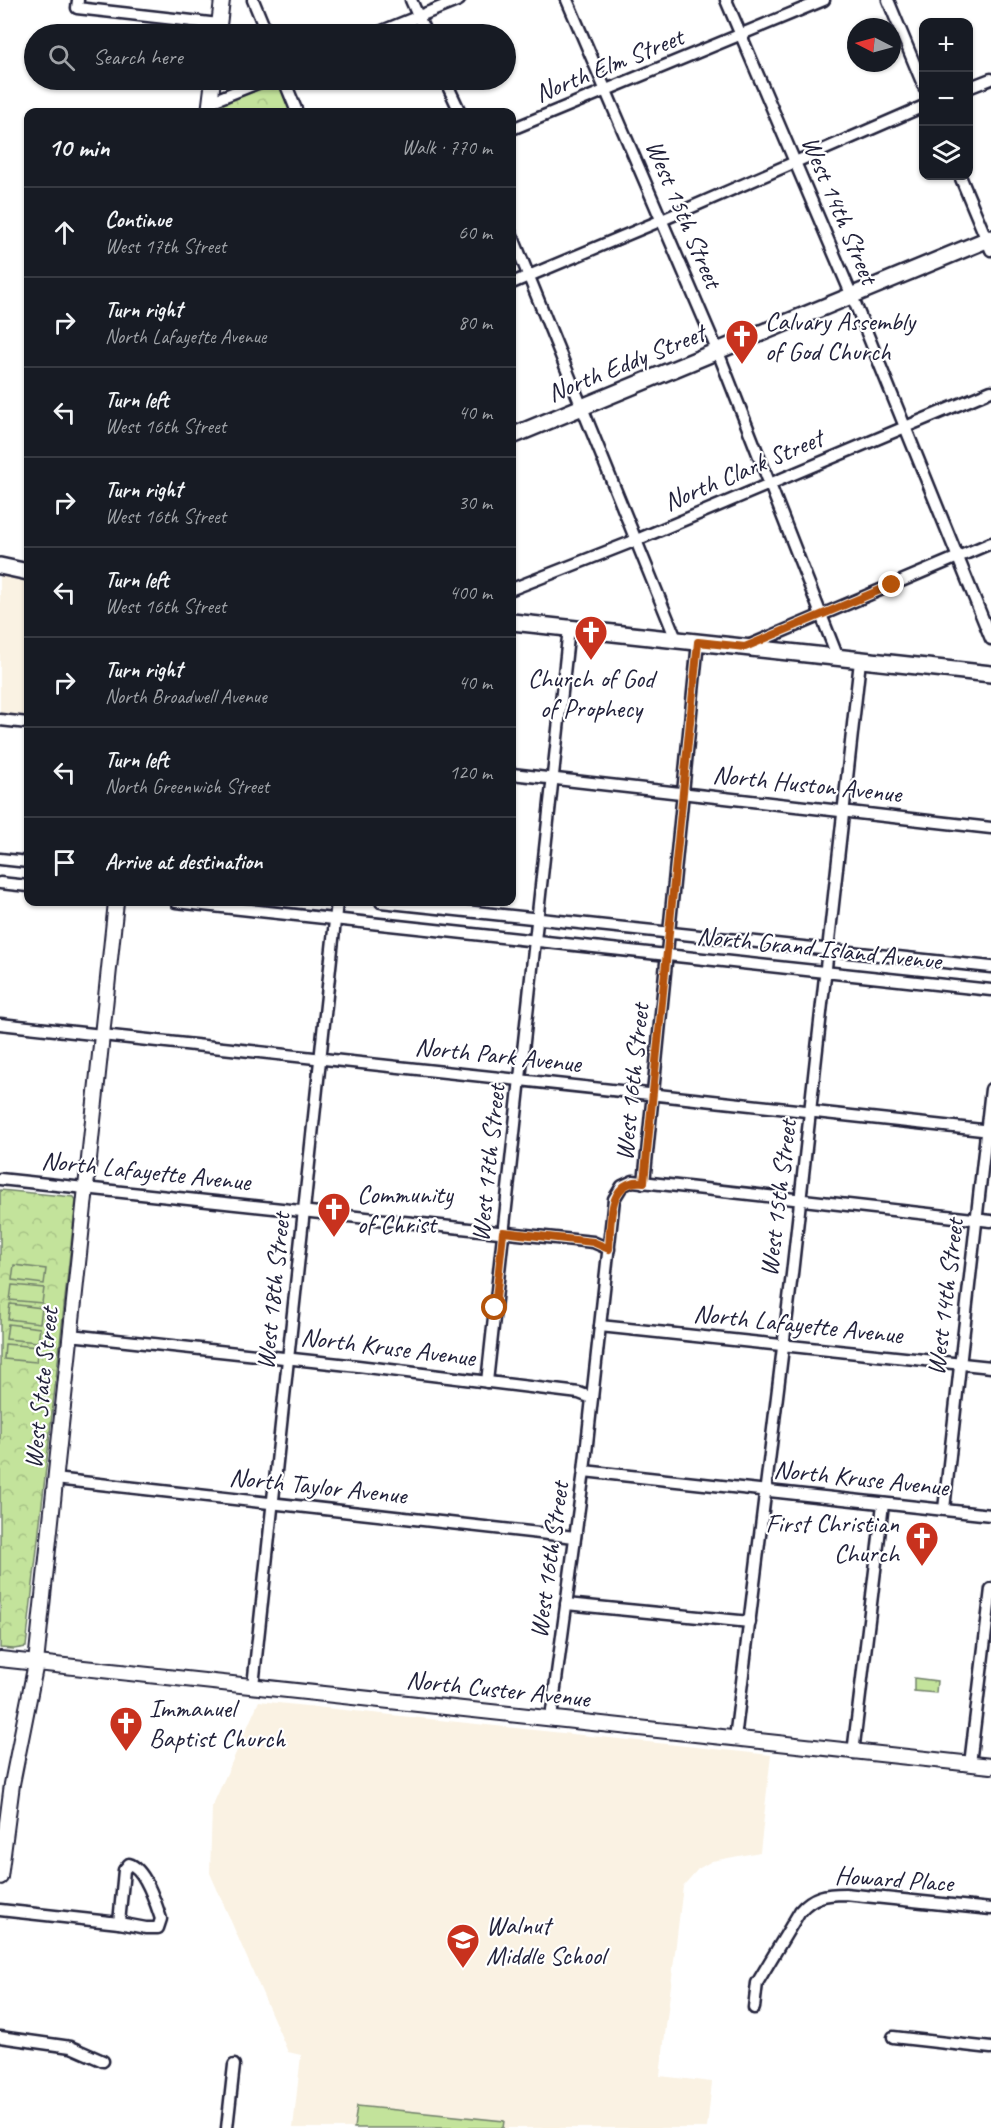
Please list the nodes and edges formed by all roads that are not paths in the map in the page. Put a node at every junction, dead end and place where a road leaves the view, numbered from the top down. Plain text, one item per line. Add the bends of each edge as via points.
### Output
1 (222, 0) edge
2 (253, 0) edge
3 (411, 0) edge
4 (459, 0) edge
5 (567, 0) edge
6 (726, 0) edge
7 (824, 0) edge
8 (888, 0) edge
9 (77, 4) edge
10 (418, 17) junction
11 (190, 24) edge
12 (219, 24) edge
13 (263, 24) edge
14 (400, 24) edge
15 (421, 24) edge
16 (741, 34) junction
17 (919, 75) edge
18 (991, 79) edge
19 (973, 86) edge
20 (212, 90) edge
21 (245, 90) edge
22 (288, 90) edge
23 (450, 90) edge
24 (606, 90) junction
25 (210, 107) edge
26 (295, 108) edge
27 (458, 108) edge
28 (919, 108) edge
29 (516, 127) edge
30 (795, 161) junction
31 (962, 180) edge
32 (662, 220) junction
33 (990, 243) edge
34 (516, 245) edge
35 (529, 276) junction
36 (516, 281) edge
37 (852, 296) junction
38 (717, 352) junction
39 (991, 391) edge
40 (581, 407) junction
41 (905, 426) junction
42 (516, 434) edge
43 (769, 483) junction
44 (634, 541) junction
45 (991, 543) edge
46 (958, 557) junction
47 (0, 566) edge
48 (24, 570) edge
49 (516, 587) edge
50 (821, 615) junction
51 (516, 622) edge
52 (569, 628) junction
53 (675, 639) junction
54 (991, 639) edge
55 (698, 642) junction
56 (745, 647) junction
57 (838, 658) junction
58 (860, 661) junction
59 (991, 674) edge
60 (0, 720) edge
61 (24, 723) edge
62 (516, 774) edge
63 (553, 778) junction
64 (684, 793) junction
65 (844, 811) junction
66 (991, 828) edge
67 (0, 859) edge
68 (24, 862) edge
69 (0, 882) edge
70 (24, 885) edge
71 (116, 906) edge
72 (216, 906) edge
73 (336, 906) edge
74 (420, 906) edge
75 (335, 918) junction
76 (537, 918) junction
77 (670, 932) junction
78 (535, 940) junction
79 (829, 950) junction
80 (668, 954) junction
81 (991, 967) edge
82 (826, 971) junction
83 (991, 990) edge
84 (0, 1024) edge
85 (102, 1035) junction
86 (320, 1058) junction
87 (519, 1080) junction
88 (991, 1089) edge
89 (653, 1094) junction
90 (811, 1111) junction
91 (989, 1130) edge
92 (0, 1179) edge
93 (644, 1182) junction
94 (86, 1188) junction
95 (801, 1199) junction
96 (304, 1210) junction
97 (977, 1219) junction
98 (991, 1221) edge
99 (503, 1232) junction
100 (609, 1249) junction
101 (600, 1326) junction
102 (70, 1335) junction
103 (783, 1346) junction
104 (288, 1358) junction
105 (960, 1364) junction
106 (991, 1367) edge
107 (487, 1382) junction
108 (592, 1398) junction
109 (584, 1470) junction
110 (55, 1479) junction
111 (766, 1491) junction
112 (273, 1503) junction
113 (883, 1504) junction
114 (944, 1509) junction
115 (991, 1515) edge
116 (575, 1537) junction
117 (991, 1589) edge
118 (566, 1604) junction
119 (750, 1622) junction
120 (0, 1659) edge
121 (36, 1663) junction
122 (253, 1686) junction
123 (551, 1718) junction
124 (735, 1740) junction
125 (853, 1753) junction
126 (970, 1764) junction
127 (991, 1766) edge
128 (5, 1806) edge
129 (0, 1877) edge
130 (991, 1909) edge
131 (0, 1910) edge
132 (118, 1923) junction
133 (754, 2008) dead end
134 (0, 2037) edge
135 (893, 2037) dead end
136 (991, 2048) edge
137 (103, 2061) dead end
138 (234, 2065) dead end
139 (227, 2128) edge

1 - 12 street
2 - 13 street
3 - 10 street
4 - 10 street
5 - 24 street, West 15th Street
6 - 16 street, West 14th Street
7 - 16 street, North Elm Street
8 - 17 street
9 - 11 street
10 - 14 street
10 - 15 street
16 - 24 street, North Elm Street
16 - 30 street, West 14th Street
18 - 19 street
20 - 25 street
21 - 25 street
22 - 26 street
23 - 27 street
24 - 29 street, North Elm Street
24 - 32 street, West 15th Street
28 - 30 street
30 - 32 street
30 - 37 street, West 14th Street
31 - 33 street
32 - 35 street
32 - 38 street, West 15th Street
33 - 37 main road, North Eddy Street
34 - 35 street
35 - 36 street
35 - 40 street
37 - 38 main road, North Eddy Street
37 - 41 street, West 14th Street
38 - 40 main road, North Eddy Street
38 - 43 street, West 15th Street
39 - 41 street, North Clark Street
40 - 42 main road, North Eddy Street
40 - 44 street
41 - 43 street, North Clark Street
41 - 46 street, West 14th Street
43 - 44 street, North Clark Street
43 - 50 street, West 15th Street
44 - 49 street, North Clark Street
44 - 53 street
45 - 46 street
46 - 50 street
46 - 54 street, West 14th Street
47 - 48 main road
50 - 56 street
50 - 57 street, West 15th Street
51 - 52 main road
52 - 53 main road
52 - 63 street, West 17th Street
53 - 55 main road
55 - 56 main road
55 - 64 street, West 16th Street
56 - 57 main road
57 - 58 main road
58 - 59 main road
58 - 65 street, West 15th Street
60 - 61 street
62 - 63 street, North Huston Avenue
63 - 64 street, North Huston Avenue
63 - 76 street, West 17th Street
64 - 65 street, North Huston Avenue
64 - 77 street, West 16th Street
65 - 66 street, North Huston Avenue
65 - 79 street, West 15th Street
67 - 68 street
69 - 70 street
71 - 85 street, West State Street
72 - 75 street, North Grand Island Avenue
73 - 75 street, West 18th Street
74 - 76 street, North Grand Island Avenue
75 - 78 street, North Grand Island Avenue
75 - 86 street, West 18th Street
76 - 77 street, North Grand Island Avenue
76 - 78 street, West 17th Street
77 - 79 street, North Grand Island Avenue
77 - 80 street, West 16th Street
78 - 80 street, North Grand Island Avenue
78 - 87 street, West 17th Street
79 - 81 street, North Grand Island Avenue
79 - 82 street, West 15th Street
80 - 82 street, North Grand Island Avenue
80 - 89 street, West 16th Street
82 - 83 street, North Grand Island Avenue
82 - 90 street, West 15th Street
84 - 85 street, North Park Avenue
85 - 86 street, North Park Avenue
85 - 94 street, West State Street
86 - 87 street, North Park Avenue
86 - 96 street, West 18th Street
87 - 89 street, North Park Avenue
87 - 99 street, West 17th Street
88 - 91 street, West 14th Street
89 - 90 street, North Park Avenue
89 - 93 street, West 16th Street
90 - 91 street, North Park Avenue
90 - 95 street, West 15th Street
91 - 97 street, West 14th Street
92 - 94 street, North Lafayette Avenue
93 - 95 street
93 - 100 street, West 16th Street via 622,1186 614,1200
94 - 96 street, North Lafayette Avenue
94 - 102 street, West State Street
95 - 97 street
95 - 103 street, West 15th Street
96 - 99 street, North Lafayette Avenue
96 - 104 street, West 18th Street
97 - 98 street
97 - 105 street, West 14th Street
99 - 100 street, North Lafayette Avenue via 593,1242
99 - 107 street, West 17th Street
100 - 101 street, West 16th Street
101 - 103 street, North Lafayette Avenue
101 - 108 street, West 16th Street
102 - 104 street, North Kruse Avenue
102 - 110 street, West State Street
103 - 105 street, North Lafayette Avenue
103 - 111 street, West 15th Street
104 - 107 street, North Kruse Avenue
104 - 112 street, West 18th Street
105 - 106 street, North Lafayette Avenue
105 - 114 street, West 14th Street
107 - 108 street, North Kruse Avenue
108 - 109 street, West 16th Street
109 - 111 street, North Kruse Avenue
109 - 116 street, West 16th Street
110 - 112 street, North Taylor Avenue
110 - 121 street, West State Street
111 - 113 street, North Kruse Avenue
111 - 119 street, West 15th Street
112 - 116 street, North Taylor Avenue
112 - 122 street, West 18th Street
113 - 114 street, North Kruse Avenue
113 - 125 street
114 - 115 street, North Kruse Avenue
116 - 118 street, West 16th Street
117 - 126 street
118 - 119 street
118 - 123 street, West 16th Street
119 - 124 street, West 15th Street
120 - 121 street, North Custer Avenue
121 - 122 street, North Custer Avenue
121 - 128 street, West State Street
122 - 123 street, North Custer Avenue
123 - 124 street, North Custer Avenue
124 - 125 street, North Custer Avenue
125 - 126 street, North Custer Avenue
126 - 127 street, North Custer Avenue
128 - 129 street, West State Street
130 - 133 street, Howard Place via 845,1894 809,1900 757,1983
131 - 132 street
132 - 132 street via 158,1928 161,1919 143,1875 129,1864 124,1870
134 - 137 street via 71,2047
135 - 136 street
138 - 139 street

